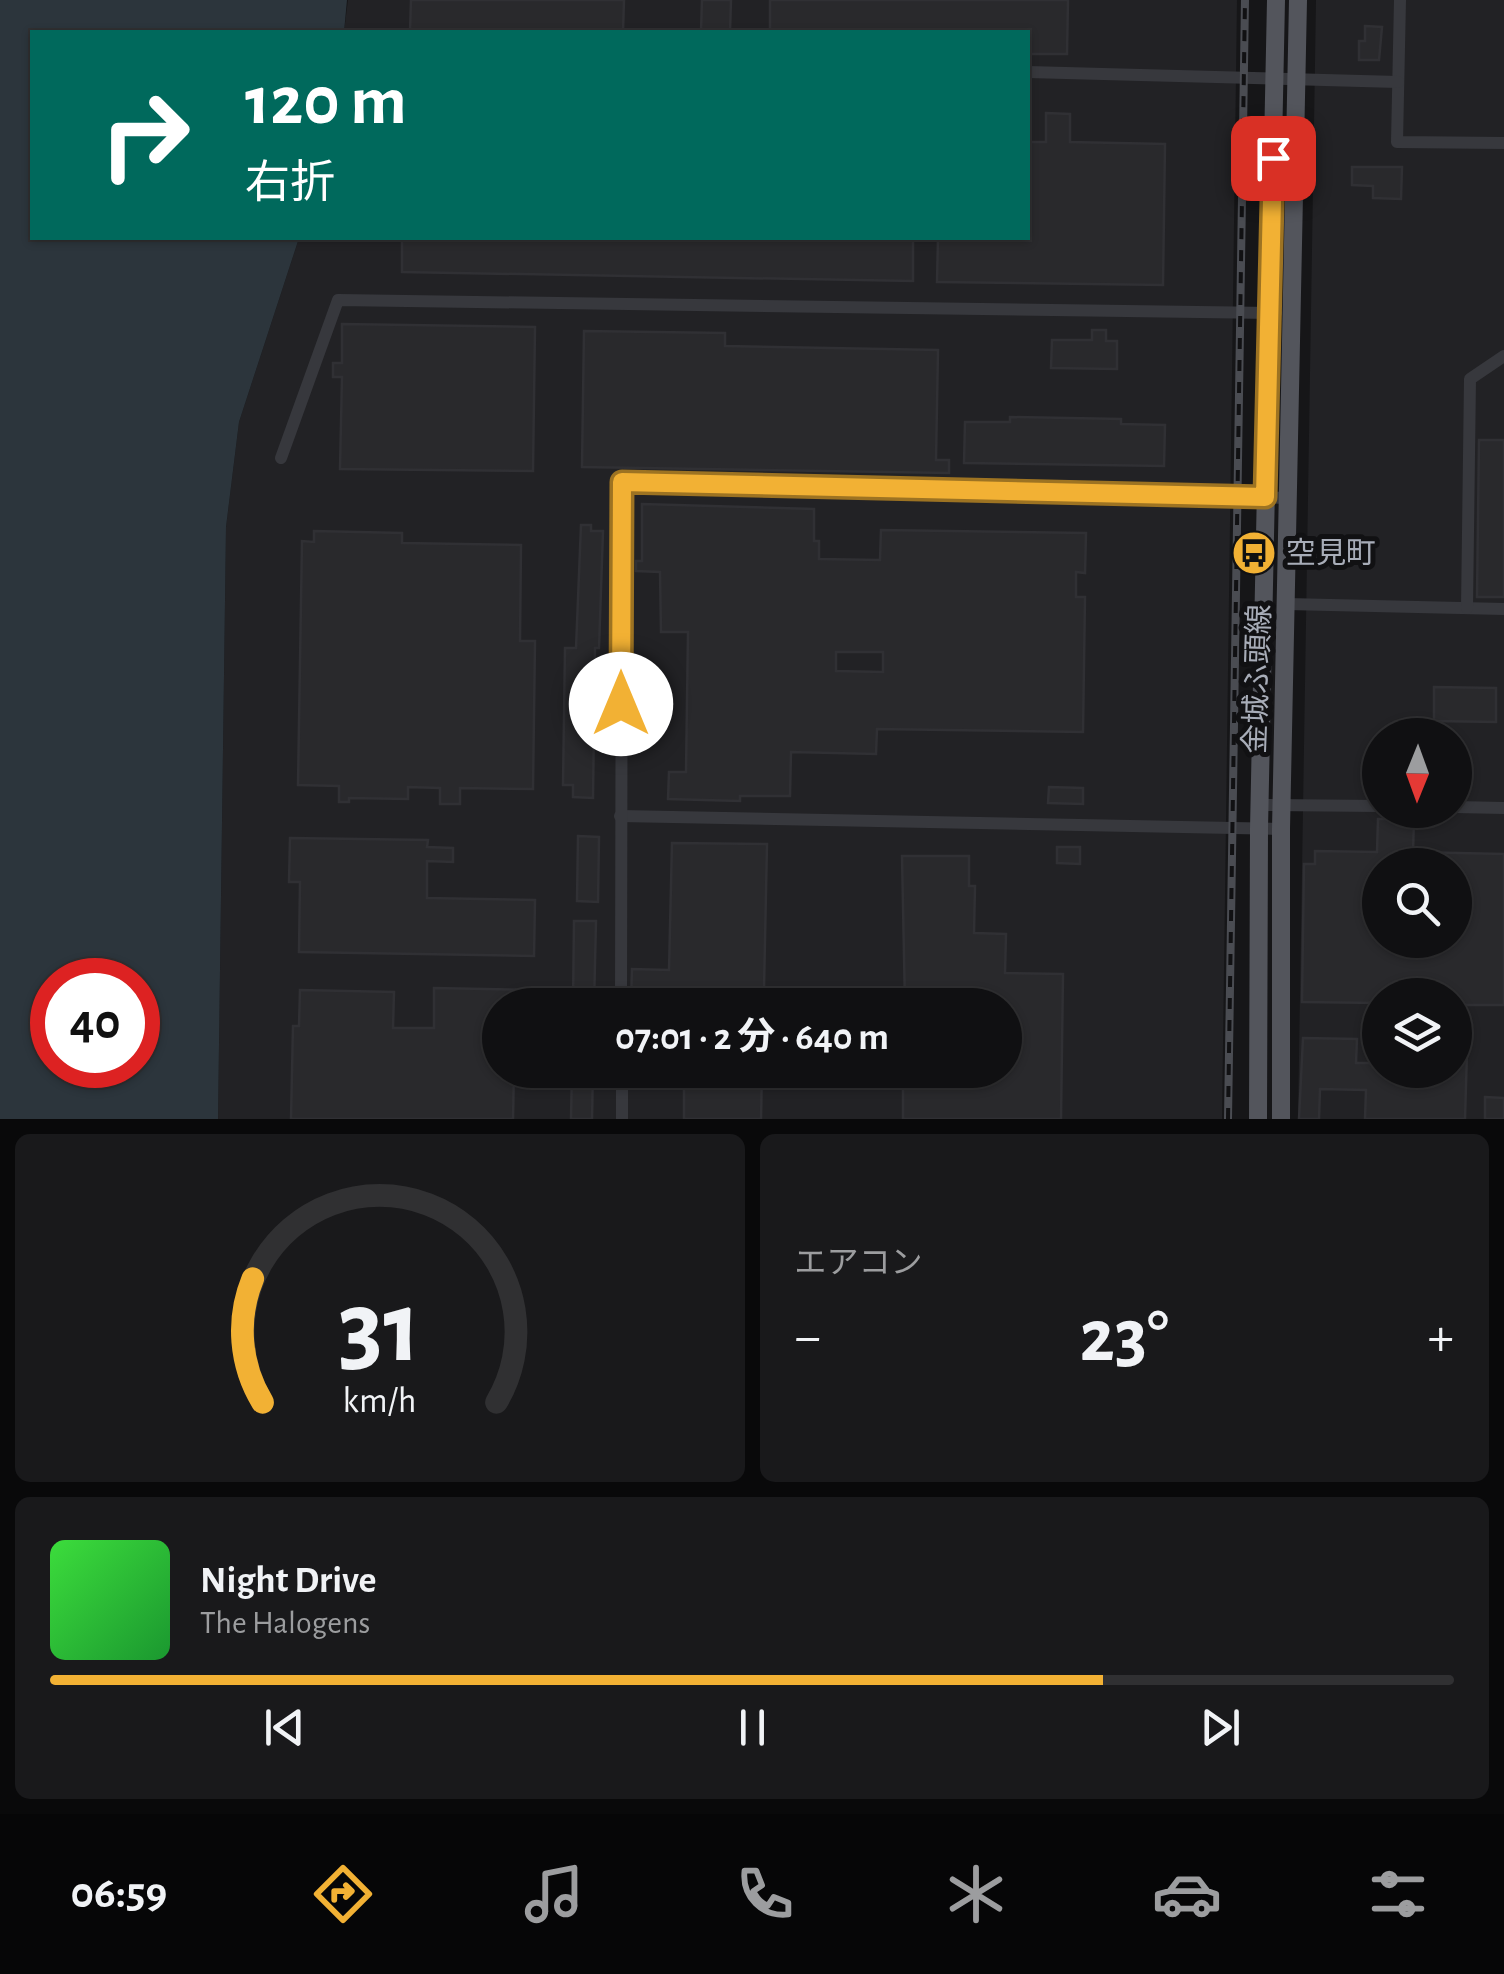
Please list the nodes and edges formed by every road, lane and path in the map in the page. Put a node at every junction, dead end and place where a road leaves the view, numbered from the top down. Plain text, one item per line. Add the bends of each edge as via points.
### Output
1 (1276, 0) edge
2 (1298, 0) edge
3 (1400, 0) edge
4 (1030, 72) edge
5 (1275, 80) junction
6 (1297, 80) junction
7 (1398, 82) junction
8 (1504, 143) edge
9 (1270, 312) junction
10 (1293, 313) junction
11 (1504, 356) edge
12 (281, 458) dead end
13 (1265, 497) junction
14 (1288, 498) junction
15 (1287, 604) junction
16 (1467, 608) junction
17 (1504, 609) edge
18 (1260, 805) junction
19 (1281, 806) junction
20 (1362, 806) edge
21 (1472, 807) edge
22 (1504, 808) edge
23 (620, 816) junction
24 (1259, 829) junction
25 (1280, 830) junction
26 (621, 988) edge
27 (622, 1088) edge
28 (622, 1119) edge
29 (1258, 1119) edge
30 (1281, 1119) edge

1 - 5 main road, 金城ふ頭線
2 - 6 main road, 金城ふ頭線
3 - 7 street
4 - 5 street
5 - 6 street
5 - 9 main road, 金城ふ頭線
6 - 7 street
6 - 10 main road, 金城ふ頭線
7 - 8 street via 1396,142
9 - 10 street
9 - 12 street via 338,300
9 - 13 main road, 金城ふ頭線
10 - 14 main road, 金城ふ頭線
11 - 16 street via 1470,378
13 - 14 street
13 - 18 main road, 金城ふ頭線
13 - 23 street via 622,482
14 - 15 main road, 金城ふ頭線
15 - 16 street
15 - 19 main road, 金城ふ頭線
16 - 17 street
18 - 19 street
18 - 24 main road, 金城ふ頭線
19 - 20 street
19 - 25 main road, 金城ふ頭線
21 - 22 street
23 - 24 street
23 - 26 street
24 - 25 street
24 - 29 main road, 金城ふ頭線
25 - 30 main road, 金城ふ頭線
27 - 28 street

